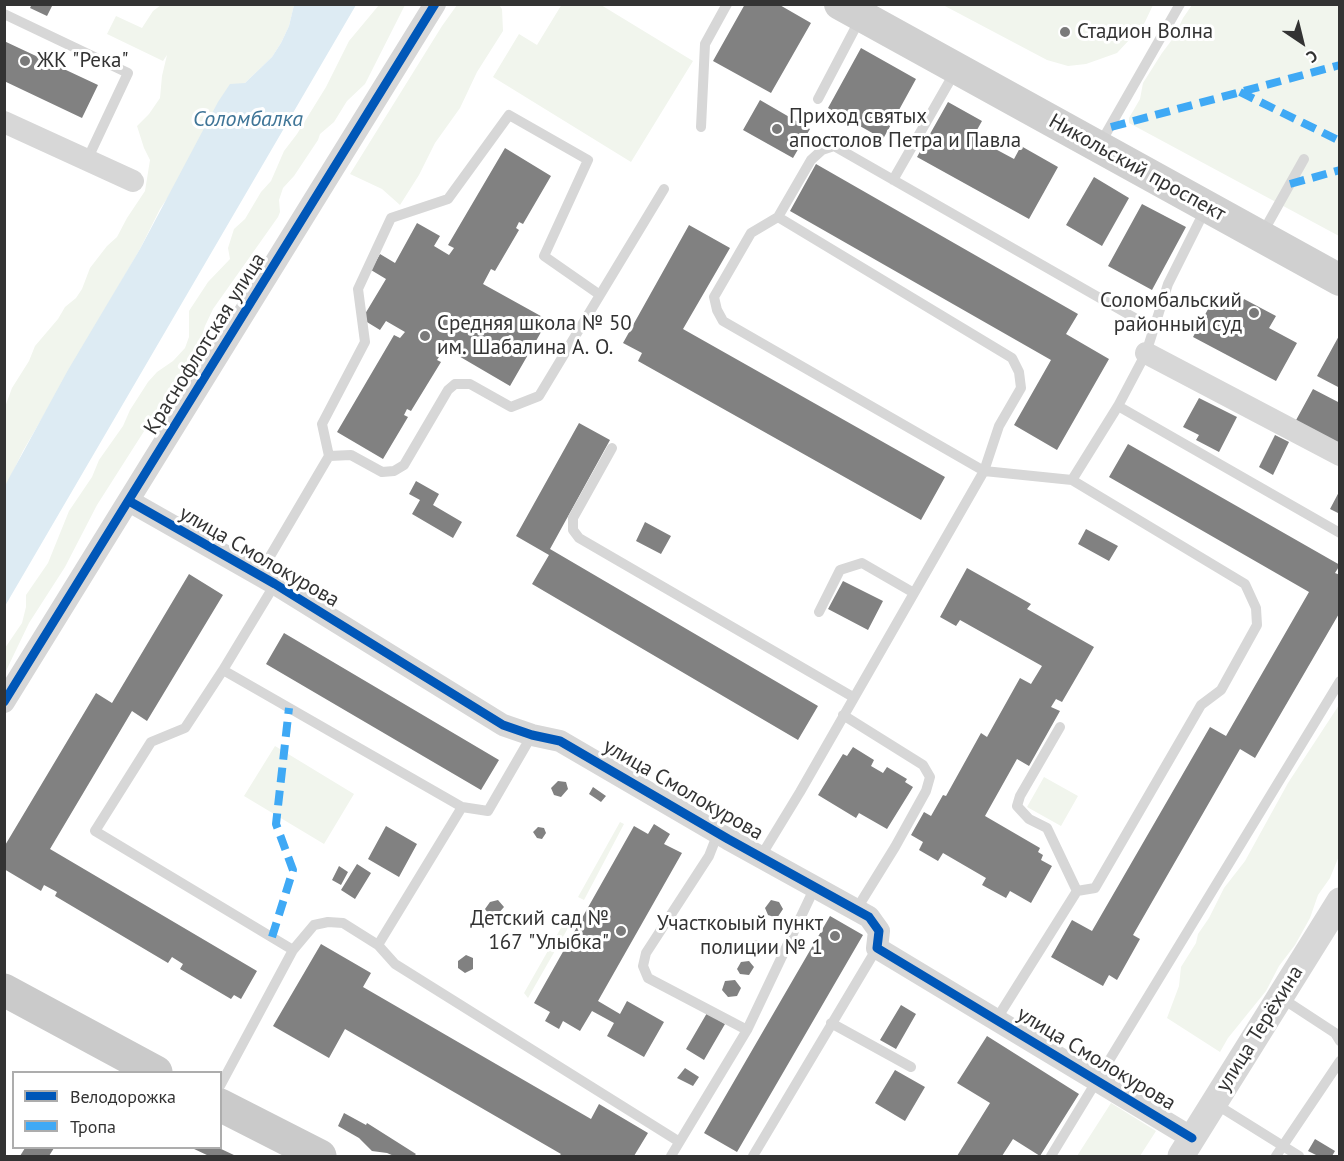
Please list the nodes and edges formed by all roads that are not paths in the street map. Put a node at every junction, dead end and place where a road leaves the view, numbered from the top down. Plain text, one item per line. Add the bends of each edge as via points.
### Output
1 (435, 4) edge
2 (727, 4) edge
3 (1180, 4) edge
4 (851, 11) edge
5 (4, 15) edge
6 (956, 70) junction
7 (818, 99) dead end
8 (4, 122) edge
9 (701, 127) dead end
10 (1099, 147) junction
11 (1304, 159) dead end
12 (87, 160) junction
13 (893, 180) junction
14 (133, 181) dead end
15 (664, 189) dead end
16 (1206, 207) junction
17 (778, 217) junction
18 (1261, 237) junction
19 (1340, 280) edge
20 (600, 295) junction
21 (1154, 329) junction
22 (1146, 353) junction
23 (1118, 406) junction
24 (612, 448) dead end
25 (1340, 454) edge
26 (329, 456) junction
27 (984, 471) junction
28 (1072, 480) junction
29 (129, 501) junction
30 (1340, 533) edge
31 (267, 580) junction
32 (914, 593) junction
33 (819, 612) dead end
34 (223, 670) junction
35 (1340, 681) edge
36 (853, 697) junction
37 (4, 702) edge
38 (843, 715) junction
39 (1060, 727) dead end
40 (532, 735) junction
41 (462, 807) junction
42 (718, 833) junction
43 (761, 856) junction
44 (815, 887) junction
45 (1077, 891) junction
46 (1340, 901) edge
47 (856, 910) junction
48 (378, 945) junction
49 (877, 948) junction
50 (293, 950) junction
51 (4, 990) edge
52 (1280, 997) junction
53 (996, 1020) junction
54 (831, 1023) junction
55 (747, 1030) junction
56 (1340, 1041) edge
57 (1340, 1061) edge
58 (911, 1067) dead end
59 (154, 1071) edge
60 (1097, 1081) junction
61 (222, 1082) edge
62 (1214, 1103) junction
63 (222, 1106) edge
64 (678, 1141) junction
65 (1186, 1147) edge
66 (1283, 1147) junction
67 (320, 1156) edge
68 (671, 1156) edge
69 (753, 1156) edge
70 (1051, 1156) edge
71 (1276, 1156) edge
72 (1290, 1156) edge
73 (1299, 1156) edge

1 - 29 street, Краснофлотская улица
2 - 9 lane via 705,44
3 - 10 lane
4 - 6 main road, Никольский проспект
4 - 7 lane
5 - 12 lane via 128,74
6 - 10 main road, Никольский проспект
6 - 13 lane
8 - 12 street
10 - 16 main road, Никольский проспект
11 - 18 lane
12 - 14 street
13 - 17 lane via 834,146 811,160
13 - 21 lane
15 - 20 lane
16 - 18 main road, Никольский проспект
16 - 21 lane via 1168,284
17 - 27 lane via 1012,358 1021,388 999,426
17 - 27 lane via 750,233 714,297 723,321
18 - 19 main road, Никольский проспект
20 - 26 lane via 539,396 511,407 470,384 455,384 404,465 394,471 382,472 351,455
20 - 26 lane via 544,256 588,160 509,115 448,199 391,218 358,289 364,342 322,424
21 - 22 lane
22 - 23 lane
22 - 25 street
23 - 28 lane
23 - 30 lane
24 - 36 lane via 573,518 573,530 579,538
26 - 31 lane
27 - 28 lane
27 - 32 lane
28 - 45 lane via 1245,584 1256,608 1257,625 1221,690 1201,705 1095,888
29 - 31 street, улица Смолокурова
29 - 37 street, Краснофлотская улица
31 - 34 lane
31 - 40 street, улица Смолокурова via 503,725
32 - 33 lane via 862,563 840,570
32 - 36 lane
34 - 41 lane
34 - 50 lane via 185,728 151,742 95,831
35 - 60 lane
36 - 38 lane
38 - 43 lane
38 - 47 lane via 923,765 930,777 926,791
39 - 45 lane via 1017,806 1029,819 1047,828
40 - 41 lane via 488,811
40 - 42 street, улица Смолокурова via 560,741
41 - 48 lane
42 - 43 street, улица Смолокурова
42 - 55 lane via 709,856 646,953 644,966 648,978
43 - 44 street, улица Смолокурова
44 - 47 street, улица Смолокурова
44 - 55 lane
45 - 53 lane
46 - 52 street, улица Терёхина
47 - 49 street, улица Смолокурова via 869,917 879,932
48 - 50 lane via 343,923 328,922 314,925
48 - 64 lane via 395,964
49 - 53 street, улица Смолокурова
49 - 54 lane
50 - 61 lane
51 - 59 main road
52 - 56 lane via 1335,1033
52 - 62 street, улица Терёхина
53 - 60 street, улица Смолокурова
54 - 58 lane
54 - 69 lane
55 - 64 lane
57 - 66 lane
60 - 65 street, улица Смолокурова
60 - 70 lane
62 - 65 street, улица Терёхина
62 - 66 lane
63 - 67 main road
64 - 68 lane
66 - 71 lane
66 - 72 lane
66 - 73 lane

